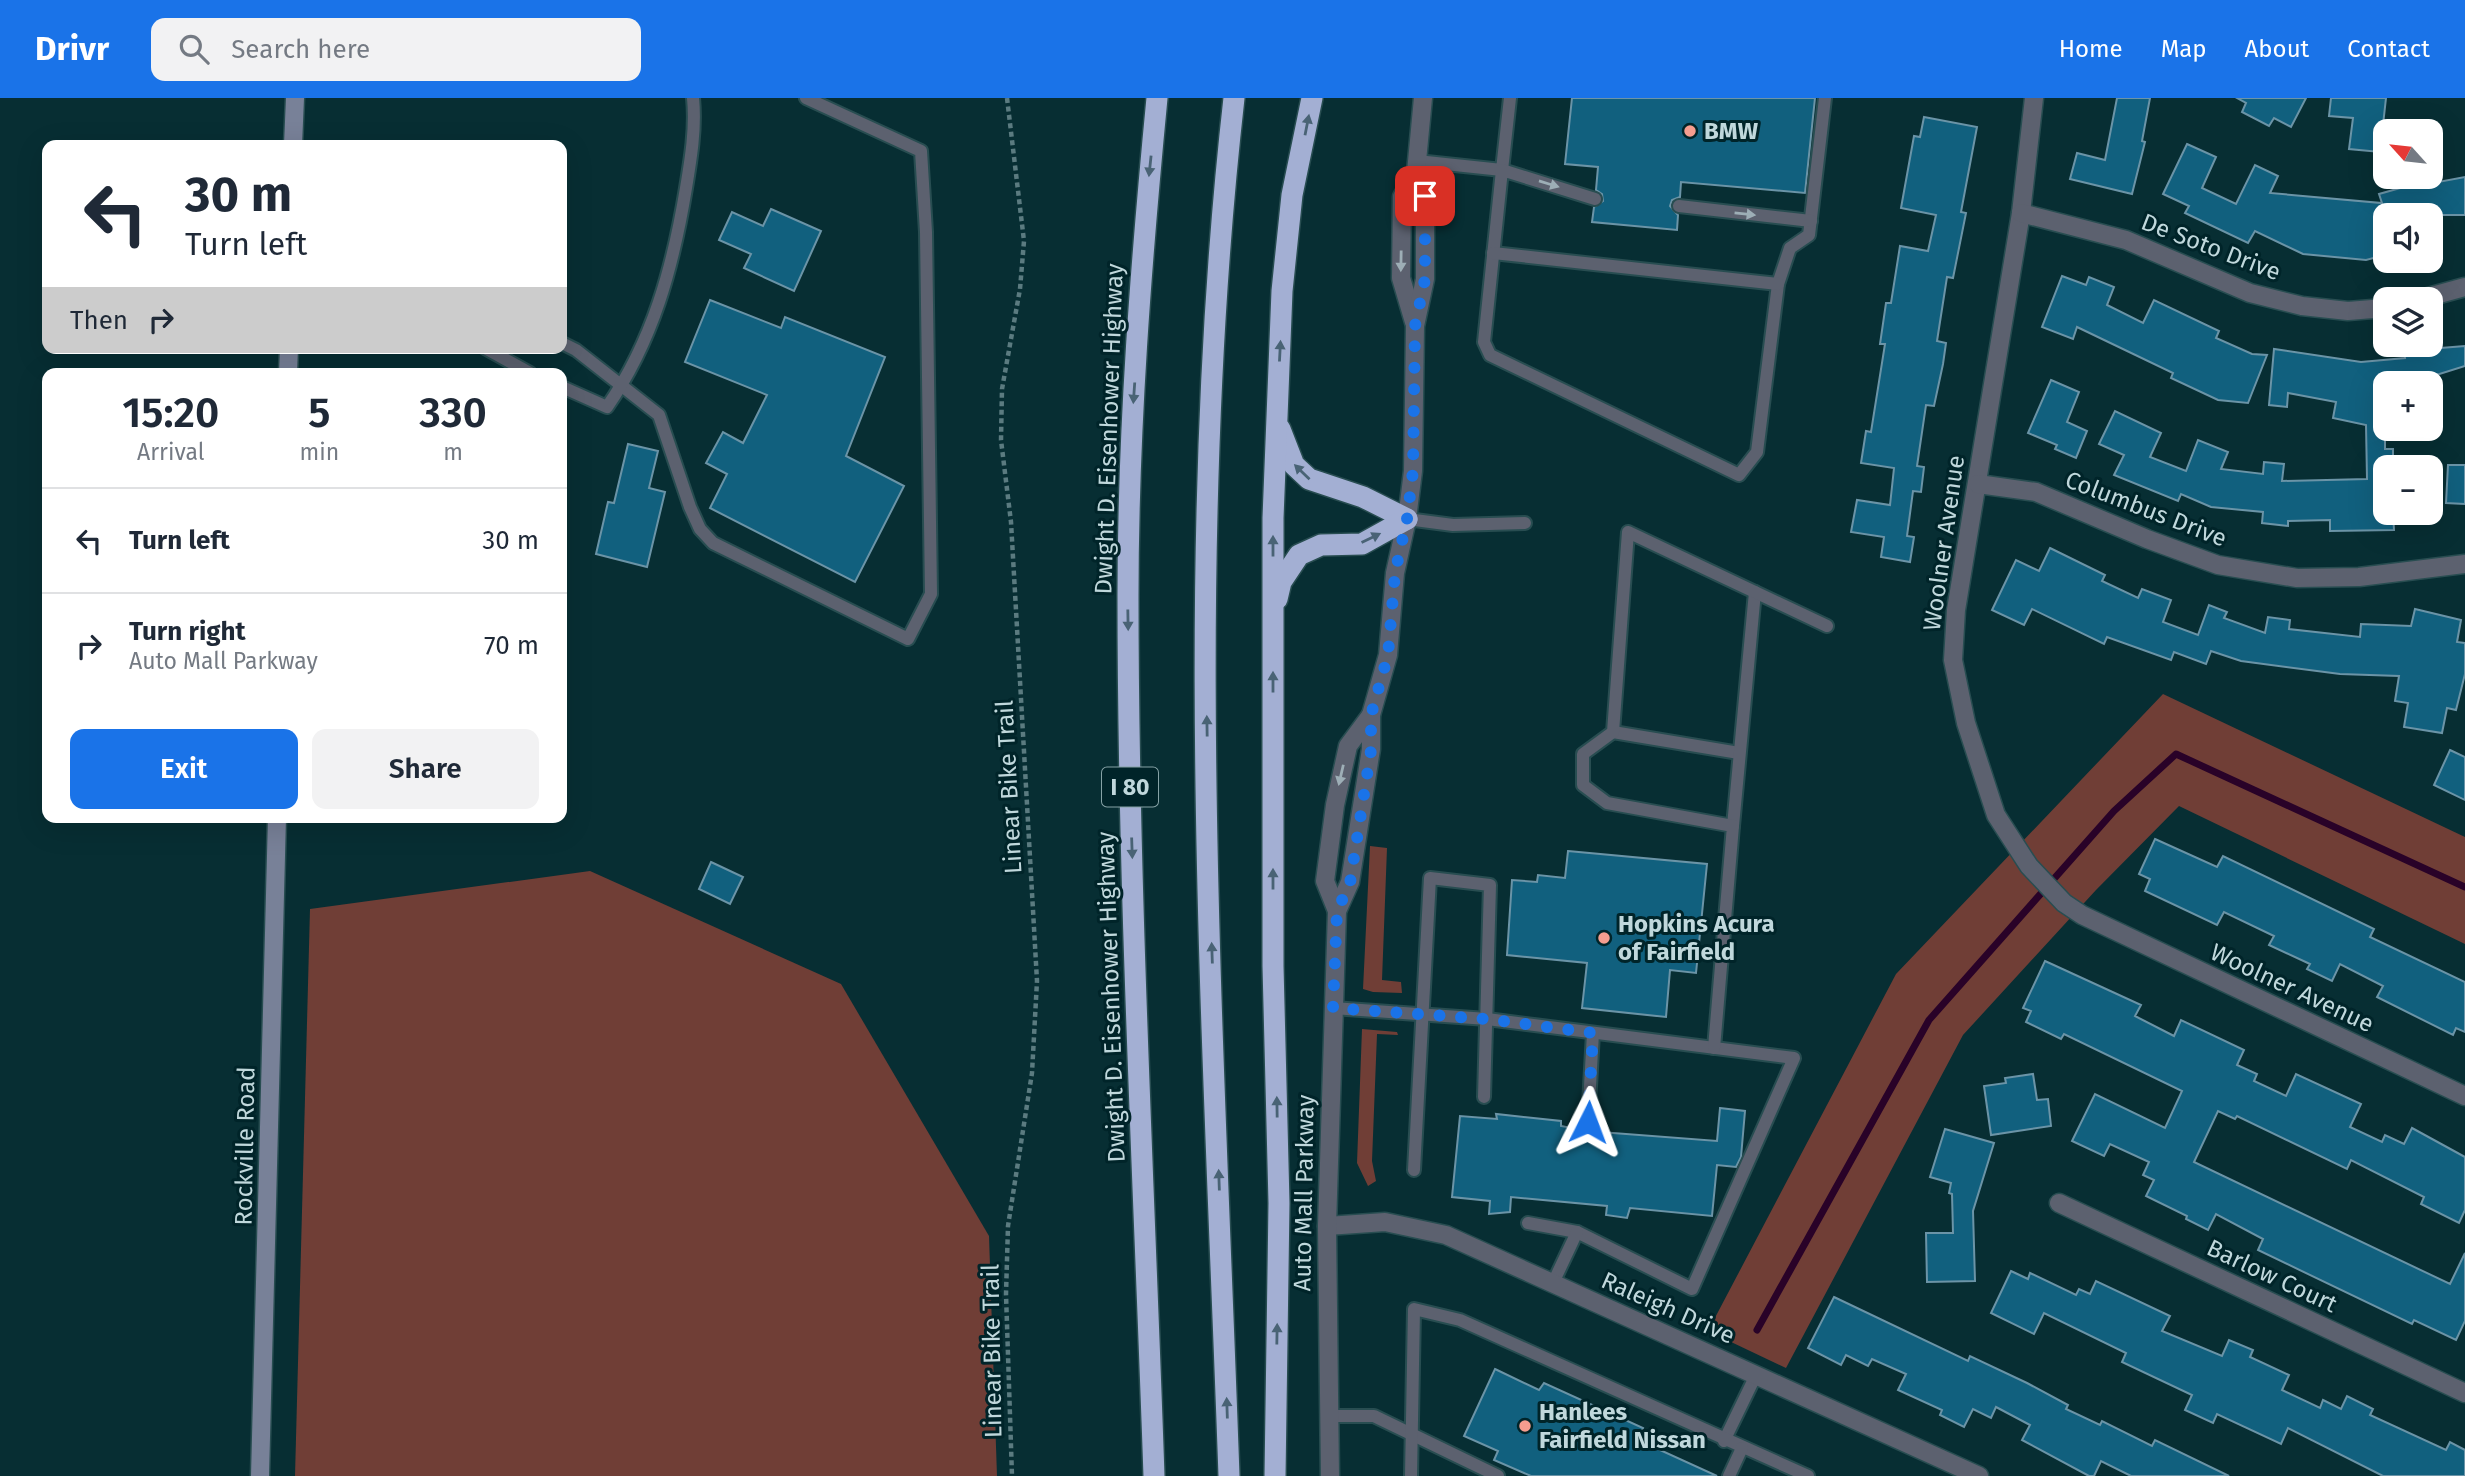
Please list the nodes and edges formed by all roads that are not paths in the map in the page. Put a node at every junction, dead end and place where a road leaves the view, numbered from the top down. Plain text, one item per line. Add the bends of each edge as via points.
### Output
1 (295, 98) edge
2 (693, 98) edge
3 (806, 98) edge
4 (1157, 98) edge
5 (1234, 98) edge
6 (1312, 98) edge
7 (1423, 98) edge
8 (1510, 98) edge
9 (1825, 98) edge
10 (2035, 98) edge
11 (293, 140) edge
12 (1416, 166) junction
13 (1502, 170) junction
14 (1595, 199) dead end
15 (1679, 206) dead end
16 (2021, 213) junction
17 (1811, 221) junction
18 (1493, 253) junction
19 (1778, 284) junction
20 (2465, 287) edge
21 (2443, 293) edge
22 (2373, 309) edge
23 (567, 346) edge
24 (496, 354) edge
25 (521, 368) edge
26 (622, 384) junction
27 (567, 389) edge
28 (1277, 419) junction
29 (1978, 484) junction
30 (1407, 519) junction
31 (1525, 523) dead end
32 (2465, 564) edge
33 (1755, 592) junction
34 (1272, 615) junction
35 (1827, 626) dead end
36 (1371, 715) junction
37 (1613, 732) junction
38 (1740, 753) junction
39 (278, 823) edge
40 (1732, 826) junction
41 (1337, 911) junction
42 (1333, 1008) junction
43 (1421, 1014) junction
44 (1487, 1019) junction
45 (1593, 1033) junction
46 (1714, 1048) junction
47 (2465, 1096) edge
48 (1484, 1097) dead end
49 (1588, 1122) dead end
50 (1414, 1170) dead end
51 (2059, 1203) dead end
52 (1528, 1223) dead end
53 (1327, 1226) junction
54 (1577, 1231) junction
55 (1553, 1283) junction
56 (1756, 1375) junction
57 (2465, 1393) edge
58 (1329, 1416) junction
59 (1411, 1434) junction
60 (1724, 1441) junction
61 (1741, 1448) junction
62 (1785, 1472) edge
63 (260, 1476) edge
64 (1154, 1476) edge
65 (1229, 1476) edge
66 (1275, 1476) edge
67 (1330, 1476) edge
68 (1411, 1476) edge
69 (1499, 1476) edge
70 (1729, 1476) edge
71 (1808, 1476) edge
72 (1979, 1476) edge

1 - 11 main road
2 - 26 lane via 695,120 679,230 655,318
3 - 26 lane via 921,151 931,594 908,639 713,543 700,529 659,415
4 -> 64 highway, Dwight D. Eisenhower Highway / I 80 via 1133,405 1128,594 1131,829
65 -> 5 highway via 1205,614 1213,352
28 -> 6 highway via 1282,291 1292,195
7 - 12 street, Auto Mall Parkway
8 - 13 lane
9 - 17 lane
10 - 16 street, Woolner Avenue
12 - 13 lane
12 - 30 street, Auto Mall Parkway via 1425,196 1425,279 1415,326 1413,471
13 -> 14 lane
13 - 18 lane
15 -> 17 lane
16 - 22 street, De Soto Drive via 2126,240 2250,293 2348,311
16 - 29 street, Woolner Avenue
17 - 19 lane via 1809,235 1790,248
18 - 19 lane
18 - 19 lane via 1484,342 1490,355 1739,475 1757,452
20 - 21 street
23 - 26 lane
24 - 25 lane
26 - 27 lane via 607,407
30 -> 28 highway via 1363,497 1309,480 1294,465
34 -> 28 highway
29 - 32 street, Columbus Drive via 2036,492 2218,565 2297,578 2359,578
29 - 47 street, Woolner Avenue via 1956,610 1953,660 1966,723 1996,815 2029,866 2082,915
30 - 31 lane via 1452,525
34 -> 30 highway via 1281,582 1299,555 1321,545 1362,544
30 - 36 street, Auto Mall Parkway via 1395,573 1388,655
33 - 35 lane
33 - 37 lane via 1628,531
33 - 38 lane
66 -> 34 highway via 1279,1203
36 - 41 street, Auto Mall Parkway via 1371,750 1350,883
36 -> 41 street, Auto Mall Parkway via 1348,746 1335,804 1325,881
37 - 38 lane
37 - 40 lane via 1583,754 1583,785 1607,803
38 - 40 lane
39 - 63 main road, Rockville Road
40 - 46 lane
41 - 42 street, Auto Mall Parkway
42 - 43 lane
42 - 53 street, Auto Mall Parkway
43 - 44 lane
43 - 44 lane via 1430,878 1490,885
43 - 50 lane
44 - 45 lane
44 - 48 lane
45 - 46 lane
45 - 49 lane
46 - 54 lane via 1794,1058 1692,1289
51 - 57 street, Barlow Court
52 - 54 lane
53 - 55 street, Raleigh Drive via 1385,1222 1415,1226 1447,1235
53 - 58 street, Auto Mall Parkway
54 - 55 lane
55 - 56 street, Raleigh Drive
56 - 60 lane
56 - 72 street, Raleigh Drive
58 - 59 lane via 1374,1416
58 - 67 street, Auto Mall Parkway
59 - 60 lane via 1414,1309 1461,1320
59 - 68 lane
59 - 69 lane
60 - 61 lane
61 - 62 lane
61 - 70 lane
62 - 71 lane

